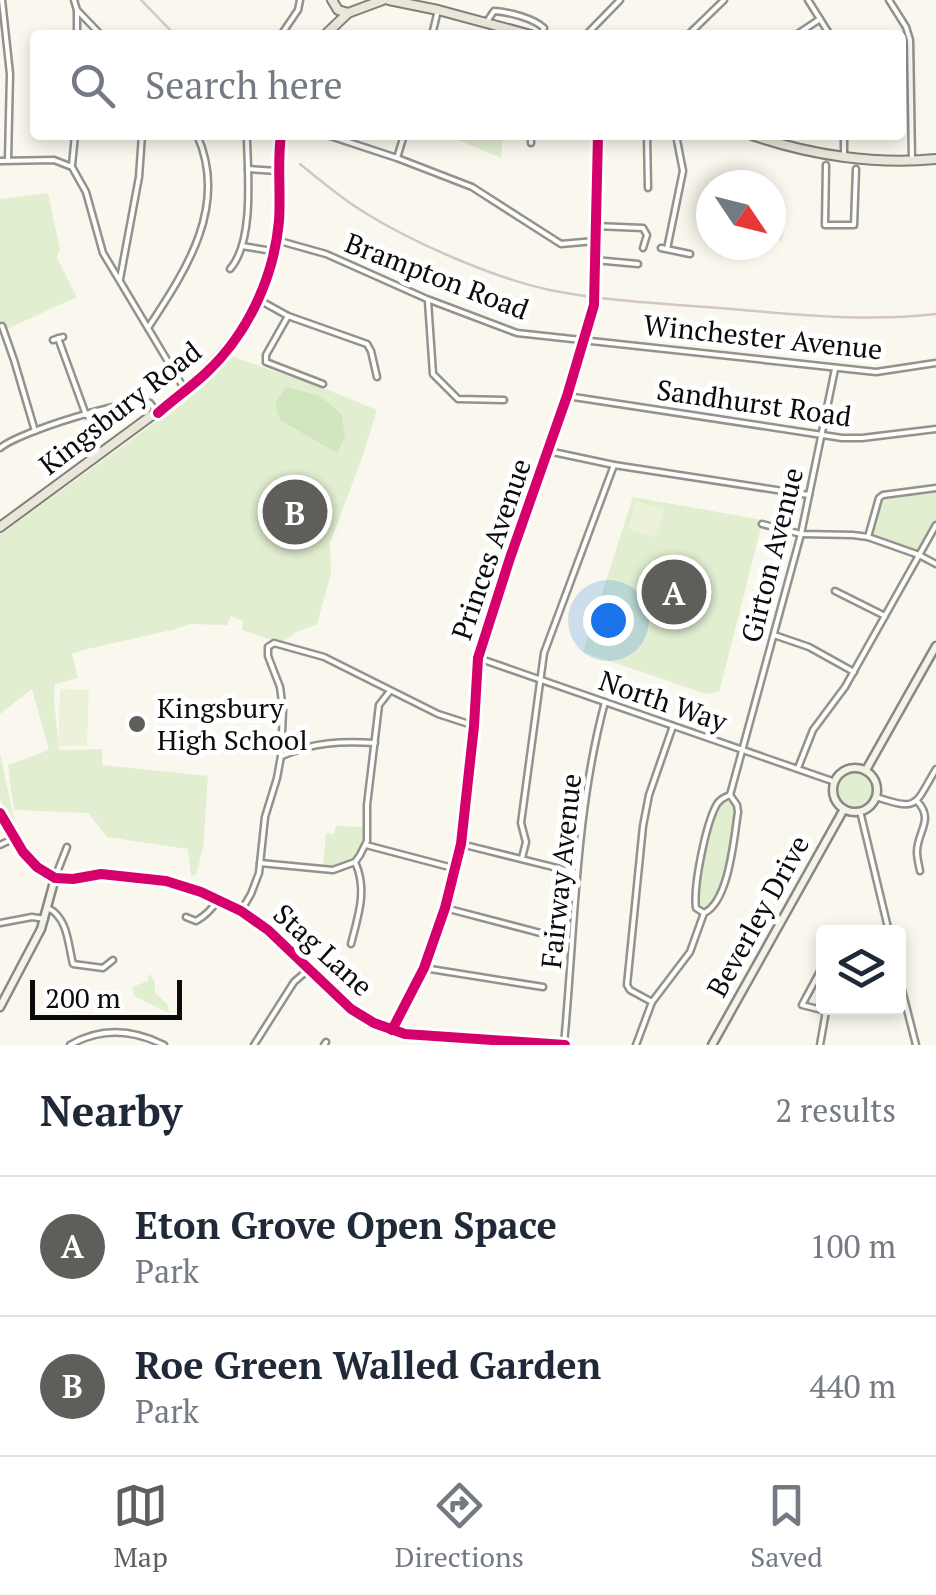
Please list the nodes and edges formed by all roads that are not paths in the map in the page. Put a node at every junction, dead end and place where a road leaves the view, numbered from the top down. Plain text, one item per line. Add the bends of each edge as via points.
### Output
1 (2, 0) edge
2 (74, 0) edge
3 (300, 0) edge
4 (386, 0) edge
5 (414, 0) edge
6 (620, 0) edge
7 (724, 0) edge
8 (808, 0) edge
9 (889, 0) edge
10 (333, 3) edge
11 (435, 9) junction
12 (77, 10) junction
13 (348, 13) junction
14 (820, 18) junction
15 (486, 23) junction
16 (78, 30) edge
17 (96, 30) edge
18 (284, 30) edge
19 (328, 30) edge
20 (329, 30) edge
21 (433, 30) edge
22 (512, 30) edge
23 (543, 30) edge
24 (591, 30) edge
25 (693, 30) edge
26 (803, 30) edge
27 (827, 30) edge
28 (75, 140) edge
29 (142, 140) edge
30 (199, 140) edge
31 (247, 140) dead end
32 (281, 140) edge
33 (343, 140) edge
34 (402, 140) edge
35 (598, 140) edge
36 (646, 140) edge
37 (677, 140) edge
38 (772, 140) edge
39 (844, 140) edge
40 (844, 156) junction
41 (397, 158) junction
42 (8, 160) junction
43 (936, 160) edge
44 (0, 161) edge
45 (912, 162) junction
46 (826, 165) dead end
47 (72, 167) junction
48 (248, 169) junction
49 (856, 169) dead end
50 (279, 171) junction
51 (648, 188) dead end
52 (595, 226) junction
53 (276, 240) junction
54 (595, 240) junction
55 (242, 246) junction
56 (644, 248) dead end
57 (274, 252) junction
58 (690, 254) dead end
59 (595, 260) junction
60 (638, 264) dead end
61 (230, 269) dead end
62 (120, 281) junction
63 (428, 299) junction
64 (258, 300) junction
65 (288, 316) junction
66 (3, 326) edge
67 (148, 328) junction
68 (58, 339) dead end
69 (586, 339) junction
70 (936, 363) edge
71 (835, 368) junction
72 (376, 377) dead end
73 (323, 384) dead end
74 (186, 391) junction
75 (567, 396) junction
76 (504, 400) dead end
77 (158, 413) junction
78 (86, 415) junction
79 (936, 429) edge
80 (35, 431) junction
81 (822, 435) junction
82 (0, 448) edge
83 (548, 451) junction
84 (614, 466) junction
85 (936, 488) edge
86 (809, 495) junction
87 (762, 524) dead end
88 (936, 525) edge
89 (0, 526) edge
90 (801, 534) junction
91 (868, 537) junction
92 (919, 555) junction
93 (936, 564) edge
94 (836, 590) dead end
95 (885, 616) junction
96 (774, 636) junction
97 (936, 646) edge
98 (478, 658) junction
99 (854, 672) junction
100 (540, 679) junction
101 (392, 689) junction
102 (605, 702) junction
103 (474, 726) junction
104 (673, 726) junction
105 (375, 743) junction
106 (742, 750) junction
107 (281, 756) junction
108 (936, 769) edge
109 (798, 770) junction
110 (866, 770) junction
111 (834, 782) junction
112 (730, 795) junction
113 (876, 797) junction
114 (917, 800) junction
115 (844, 809) junction
116 (860, 811) junction
117 (0, 813) edge
118 (15, 838) junction
119 (0, 844) edge
120 (366, 844) junction
121 (461, 844) junction
122 (68, 847) dead end
123 (522, 858) junction
124 (354, 862) junction
125 (260, 864) junction
126 (455, 868) junction
127 (920, 871) dead end
128 (577, 873) junction
129 (55, 878) junction
130 (218, 899) junction
131 (48, 908) junction
132 (445, 908) junction
133 (241, 910) junction
134 (704, 913) junction
135 (186, 917) dead end
136 (45, 919) junction
137 (0, 923) edge
138 (887, 925) edge
139 (573, 942) junction
140 (351, 944) dead end
141 (112, 960) dead end
142 (424, 968) junction
143 (309, 969) junction
144 (816, 979) edge
145 (543, 987) dead end
146 (652, 1002) junction
147 (906, 1006) edge
148 (0, 1007) edge
149 (816, 1008) edge
150 (825, 1015) edge
151 (392, 1030) junction
152 (538, 1044) edge
153 (70, 1045) edge
154 (164, 1045) edge
155 (254, 1045) edge
156 (565, 1045) edge
157 (636, 1045) edge
158 (712, 1045) edge
159 (820, 1045) edge
160 (916, 1045) edge

1 - 42 street via 10,74
2 - 12 street
3 - 18 street
4 - 11 main road
4 - 13 main road
5 - 11 main road
6 - 24 street
7 - 25 street
8 - 14 street
9 - 45 street via 910,40
10 - 13 main road
10 - 19 main road
11 - 15 main road
11 - 21 street
12 - 16 street
12 - 17 street
13 - 20 main road
14 - 26 street
14 - 27 street
15 - 22 main road
15 - 23 street via 494,11
28 - 47 street
29 - 62 street
30 - 67 street via 204,221 190,261
31 - 48 street
32 - 50 main road, Kingsbury Road
33 - 41 street
34 - 41 street
35 - 52 street, Princes Avenue
36 - 51 street
37 - 58 street via 684,171 664,249
38 - 40 main road
39 - 40 street
40 - 45 main road
41 - 54 street via 474,188 561,244
42 - 44 street
42 - 47 street via 54,160
43 - 45 main road
46 - 49 street via 825,225 854,225
47 - 62 street via 103,254
48 - 50 street
48 - 55 street
50 - 53 main road, Kingsbury Road
52 - 54 street, Princes Avenue
52 - 56 street via 643,228
53 - 57 main road, Kingsbury Road
53 - 63 street, Brampton Road via 326,254
54 - 59 street, Princes Avenue
55 - 57 street
55 - 61 street
57 - 64 main road, Kingsbury Road
59 - 60 street
59 - 69 street, Princes Avenue, bridge
62 - 67 street
63 - 69 street, Brampton Road via 517,333
63 - 76 street via 433,374 458,399
64 - 65 street
64 - 74 main road, Kingsbury Road via 227,350
65 - 72 street via 367,344
65 - 73 street via 266,362
66 - 80 street
67 - 74 street
68 - 78 street
69 - 71 street, Winchester Avenue
69 - 75 street, Princes Avenue
70 - 71 street, Winchester Avenue via 876,372
71 - 81 street, Girton Avenue
74 - 77 main road, Kingsbury Road
75 - 81 street, Sandhurst Road
75 - 83 street, Princes Avenue
77 - 78 street via 146,401
77 - 89 main road, Kingsbury Road
78 - 80 street
79 - 81 street, Sandhurst Road via 862,438
80 - 82 street
81 - 86 street, Girton Avenue
83 - 84 street
83 - 98 street, Princes Avenue
84 - 86 street
84 - 100 street
85 - 91 street via 883,495
86 - 90 street, Girton Avenue
87 - 90 street
88 - 92 street
90 - 91 street
90 - 96 street, Girton Avenue
91 - 92 street
92 - 93 street
92 - 95 street
94 - 95 street
95 - 99 street
96 - 99 street
96 - 106 street, Girton Avenue
97 - 110 street
98 - 100 street, North Way
98 - 103 street, Princes Avenue
99 - 109 street via 813,730
100 - 102 street, North Way
100 - 123 street
101 - 103 street
101 - 105 street via 379,705
101 - 107 street via 274,642 268,656 283,710
102 - 104 street, North Way
102 - 128 street, Fairway Avenue
103 - 121 street, Princes Avenue
104 - 106 street, North Way
104 - 146 street via 643,826 627,985
105 - 107 street via 316,744
105 - 120 street
106 - 109 street, North Way
106 - 112 street, Girton Avenue
107 - 125 street
108 - 114 street
109 - 111 street, North Way
110 - 111 street via 846,769
110 - 113 street
111 - 115 street via 836,802
112 - 134 street via 738,812 725,879 716,905
112 - 134 street via 717,804 699,869 695,900
113 - 114 street via 904,806
113 - 116 street
114 - 127 street via 926,818
115 - 116 street
115 - 158 street, Beverley Drive
116 - 138 street
117 - 118 street
118 - 119 street
118 - 129 street
120 - 124 street
120 - 126 street
121 - 123 street
121 - 126 street, Princes Avenue
122 - 129 street
123 - 128 street
124 - 125 street via 333,870
124 - 140 street via 362,897
125 - 133 street
126 - 132 street, Princes Avenue
128 - 139 street, Fairway Avenue
129 - 130 street, Stag Lane via 161,880
129 - 131 street
130 - 133 street, Stag Lane
130 - 135 street via 196,921
131 - 136 street
131 - 141 street via 63,923 73,964 103,968
132 - 139 street
132 - 142 street, Princes Avenue
133 - 143 street, Stag Lane
134 - 146 street via 690,952
136 - 137 street
136 - 148 street
139 - 156 street, Fairway Avenue
142 - 145 street
142 - 151 street, Princes Avenue
143 - 151 street, Stag Lane via 351,1009
143 - 155 street
144 - 149 street via 802,1005
146 - 157 street
147 - 160 street
150 - 159 street
151 - 152 street, Stag Lane
152 - 156 street, Stag Lane
153 - 154 street via 119,1032

